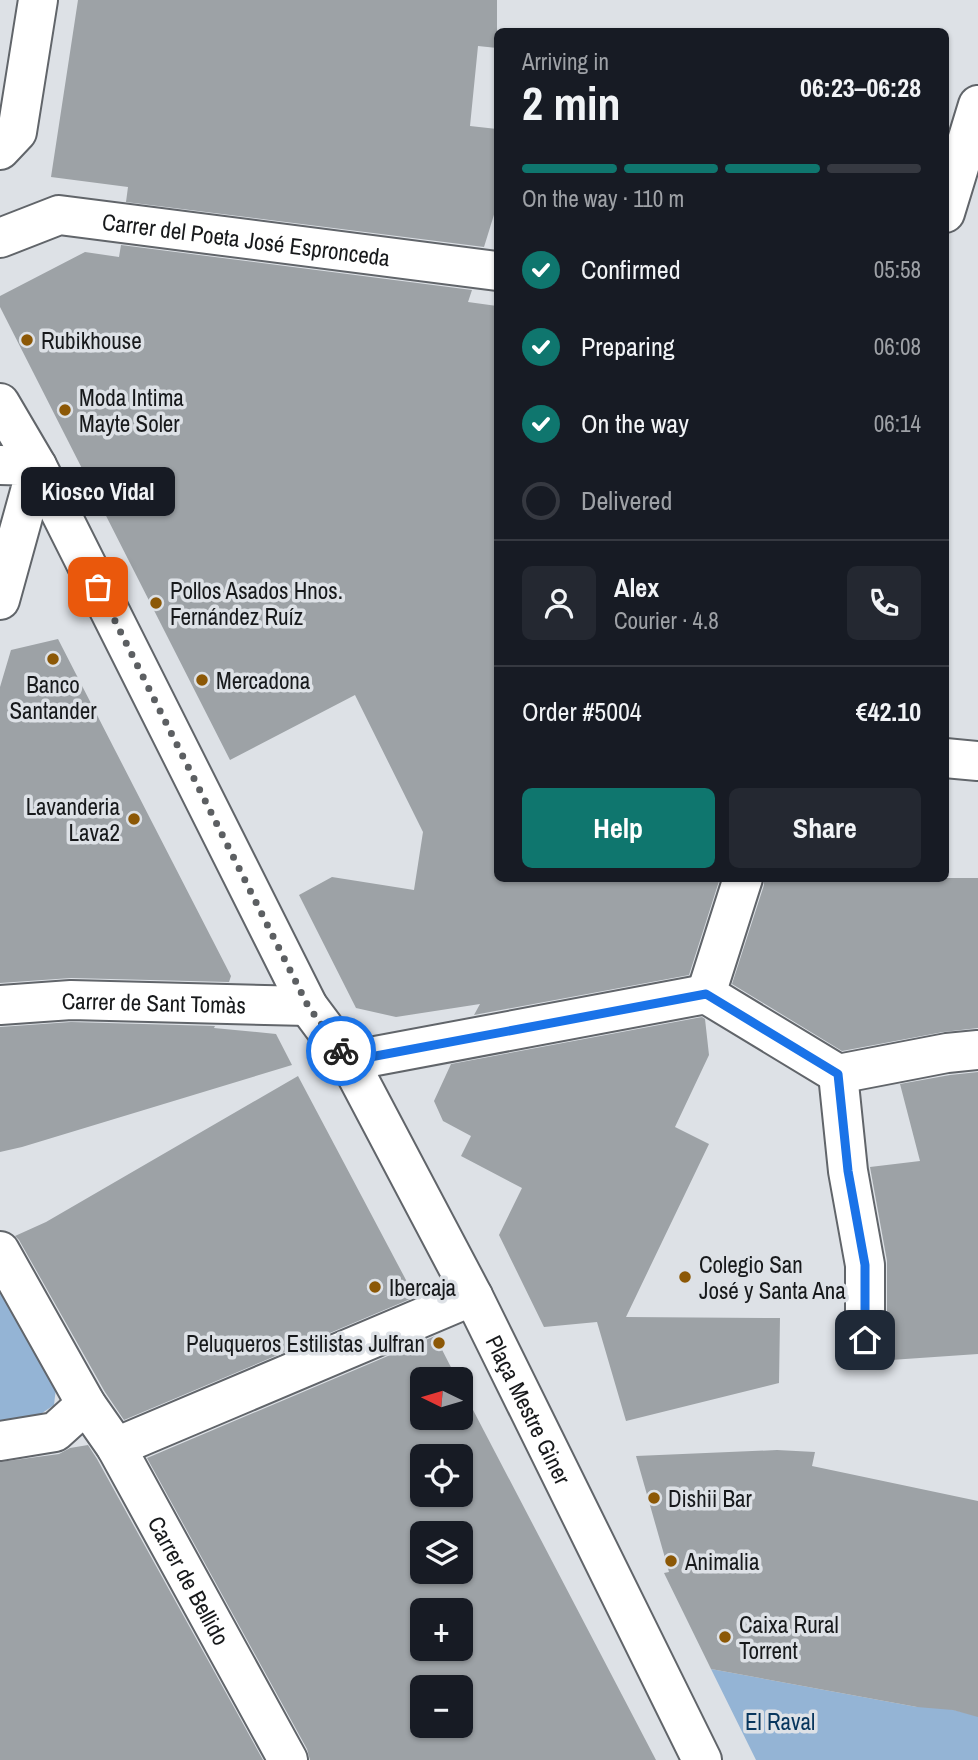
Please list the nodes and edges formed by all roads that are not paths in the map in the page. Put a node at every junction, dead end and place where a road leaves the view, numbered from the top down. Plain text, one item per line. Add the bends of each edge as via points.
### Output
1 (38, 0) edge
2 (978, 105) edge
3 (0, 150) edge
4 (949, 201) edge
5 (0, 238) edge
6 (494, 271) edge
7 (0, 403) edge
8 (0, 465) edge
9 (37, 466) junction
10 (0, 600) edge
11 (949, 758) edge
12 (978, 761) edge
13 (742, 882) edge
14 (706, 994) junction
15 (0, 1005) edge
16 (308, 1006) junction
17 (978, 1050) edge
18 (349, 1061) junction
19 (838, 1074) junction
20 (0, 1251) edge
21 (473, 1296) junction
22 (865, 1340) dead end
23 (86, 1404) junction
24 (0, 1441) edge
25 (116, 1447) junction
26 (288, 1760) edge
27 (702, 1760) edge

1 - 3 street via 17,132
2 - 4 street
5 - 6 street, Carrer del Poeta José Espronceda via 59,215
7 - 9 street, Plaça Mestre Giner
8 - 9 street
9 - 10 street
9 - 16 street, Plaça Mestre Giner
11 - 12 street
13 - 14 street
14 - 18 street
14 - 19 street
15 - 16 street, Carrer de Sant Tomàs via 71,1000
16 - 18 street, Plaça Mestre Giner
17 - 19 street
18 - 21 street, Plaça Mestre Giner
19 - 22 street via 848,1171 865,1265
20 - 23 street, Carrer de Bellido
21 - 25 street
21 - 27 street, Plaça Mestre Giner
23 - 24 street via 55,1432
23 - 25 street, Carrer de Bellido
25 - 26 street, Carrer de Bellido

